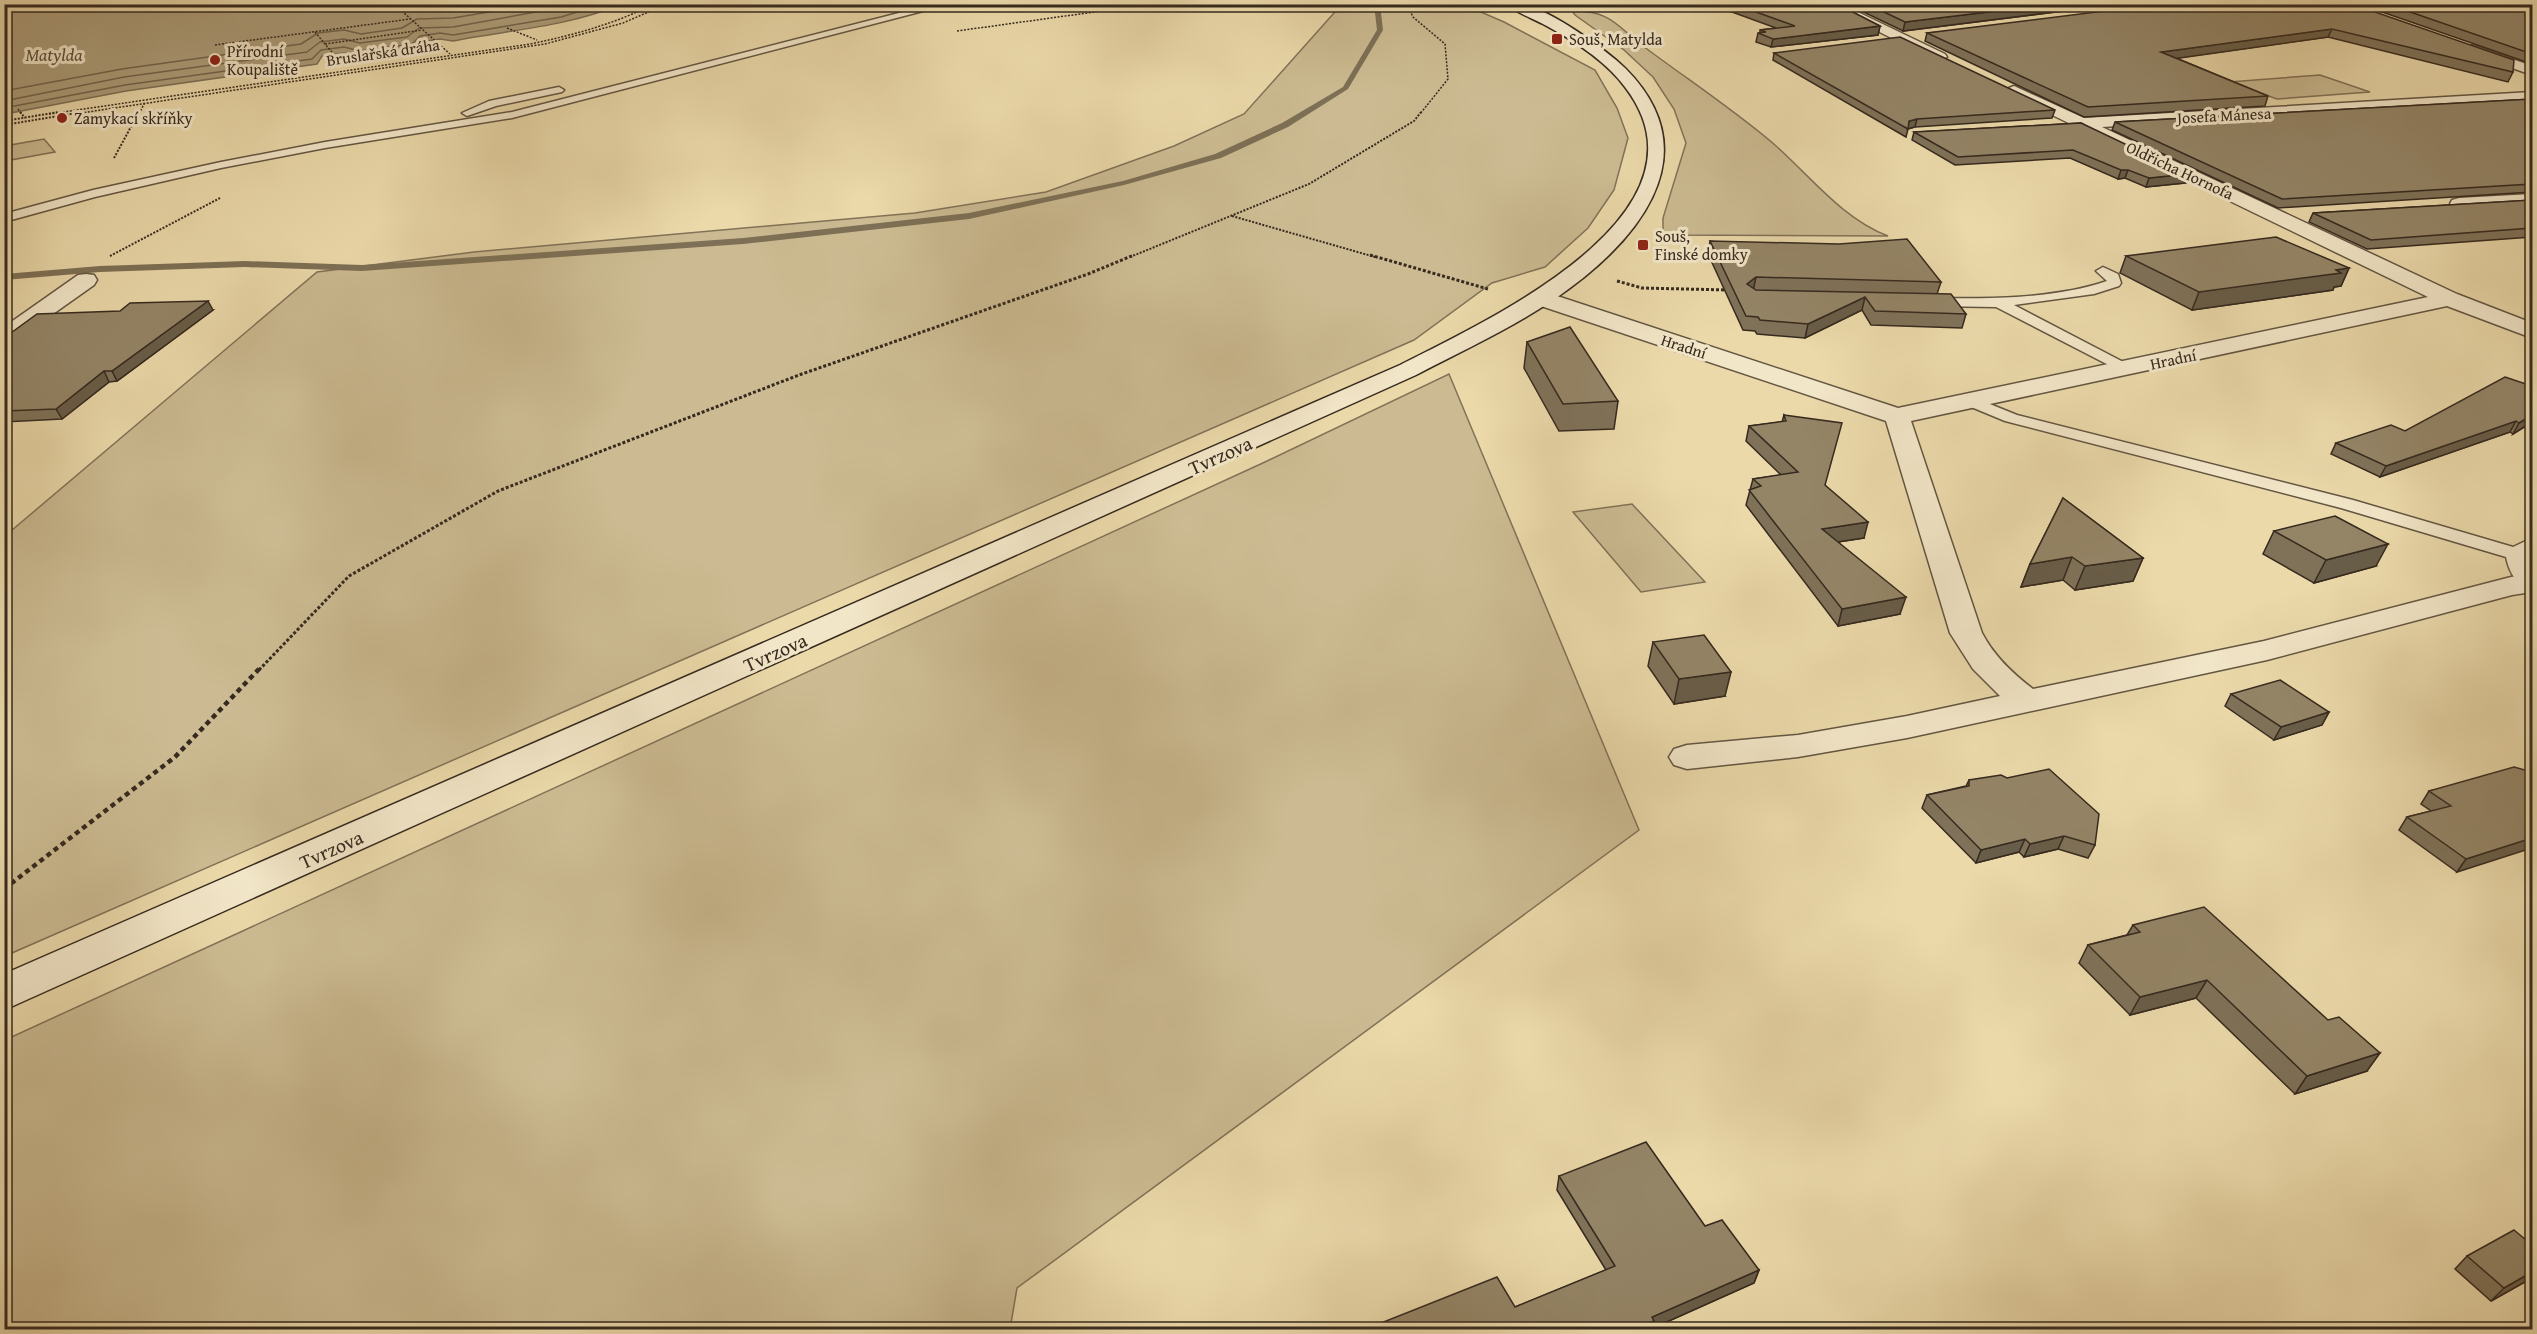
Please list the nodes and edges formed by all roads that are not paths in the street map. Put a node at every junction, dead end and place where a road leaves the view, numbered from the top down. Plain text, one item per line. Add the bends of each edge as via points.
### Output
1 (946, 4) edge
2 (1513, 4) edge
3 (1830, 4) edge
4 (1924, 35) edge
5 (1900, 38) junction
6 (1879, 40) edge
7 (2454, 43) edge
8 (1953, 63) edge
9 (2532, 70) edge
10 (666, 75) junction
11 (1996, 83) edge
12 (2532, 97) edge
13 (2082, 123) junction
14 (452, 124) junction
15 (2046, 126) edge
16 (2532, 200) edge
17 (2440, 206) edge
18 (2312, 214) edge
19 (2277, 216) junction
20 (4, 218) edge
21 (2103, 271) dead end
22 (86, 280) dead end
23 (1540, 298) junction
24 (2449, 299) junction
25 (1920, 302) edge
26 (1999, 303) junction
27 (2532, 331) edge
28 (4, 338) edge
29 (2126, 369) junction
30 (1970, 401) junction
31 (1897, 416) junction
32 (2532, 543) edge
33 (2515, 554) junction
34 (2532, 583) edge
35 (2026, 701) junction
36 (1687, 757) dead end
37 (4, 993) edge

1 - 10 lane
2 - 23 street, Tvrzova via 1569,33 1618,70 1645,103 1656,143 1655,166 1648,186 1619,233 1563,283
3 - 5 street
4 - 5 street
5 - 6 street
5 - 8 street
7 - 9 street
10 - 14 lane via 512,115
10 - 14 lane via 493,103 465,113
11 - 13 street, Oldřicha Hornofa
12 - 13 street, Josefa Mánesa
13 - 15 street, Josefa Mánesa
13 - 19 street, Oldřicha Hornofa
14 - 20 lane via 273,155 93,194
16 - 17 street
18 - 19 street
19 - 24 street, Oldřicha Hornofa
21 - 26 lane via 2113,277 2114,283 2094,290
22 - 28 street
23 - 31 street, Hradní
23 - 37 street, Tvrzova via 1408,370 1250,442
24 - 27 street, Oldřicha Hornofa
24 - 29 street, Hradní
25 - 26 lane
26 - 29 lane
29 - 30 street, Hradní
30 - 31 street, Hradní
30 - 33 lane via 2011,418 2347,504
31 - 35 street via 1966,633 1985,666
32 - 33 lane
33 - 34 lane via 2518,570
34 - 35 street via 2267,650
35 - 36 street via 1833,740

